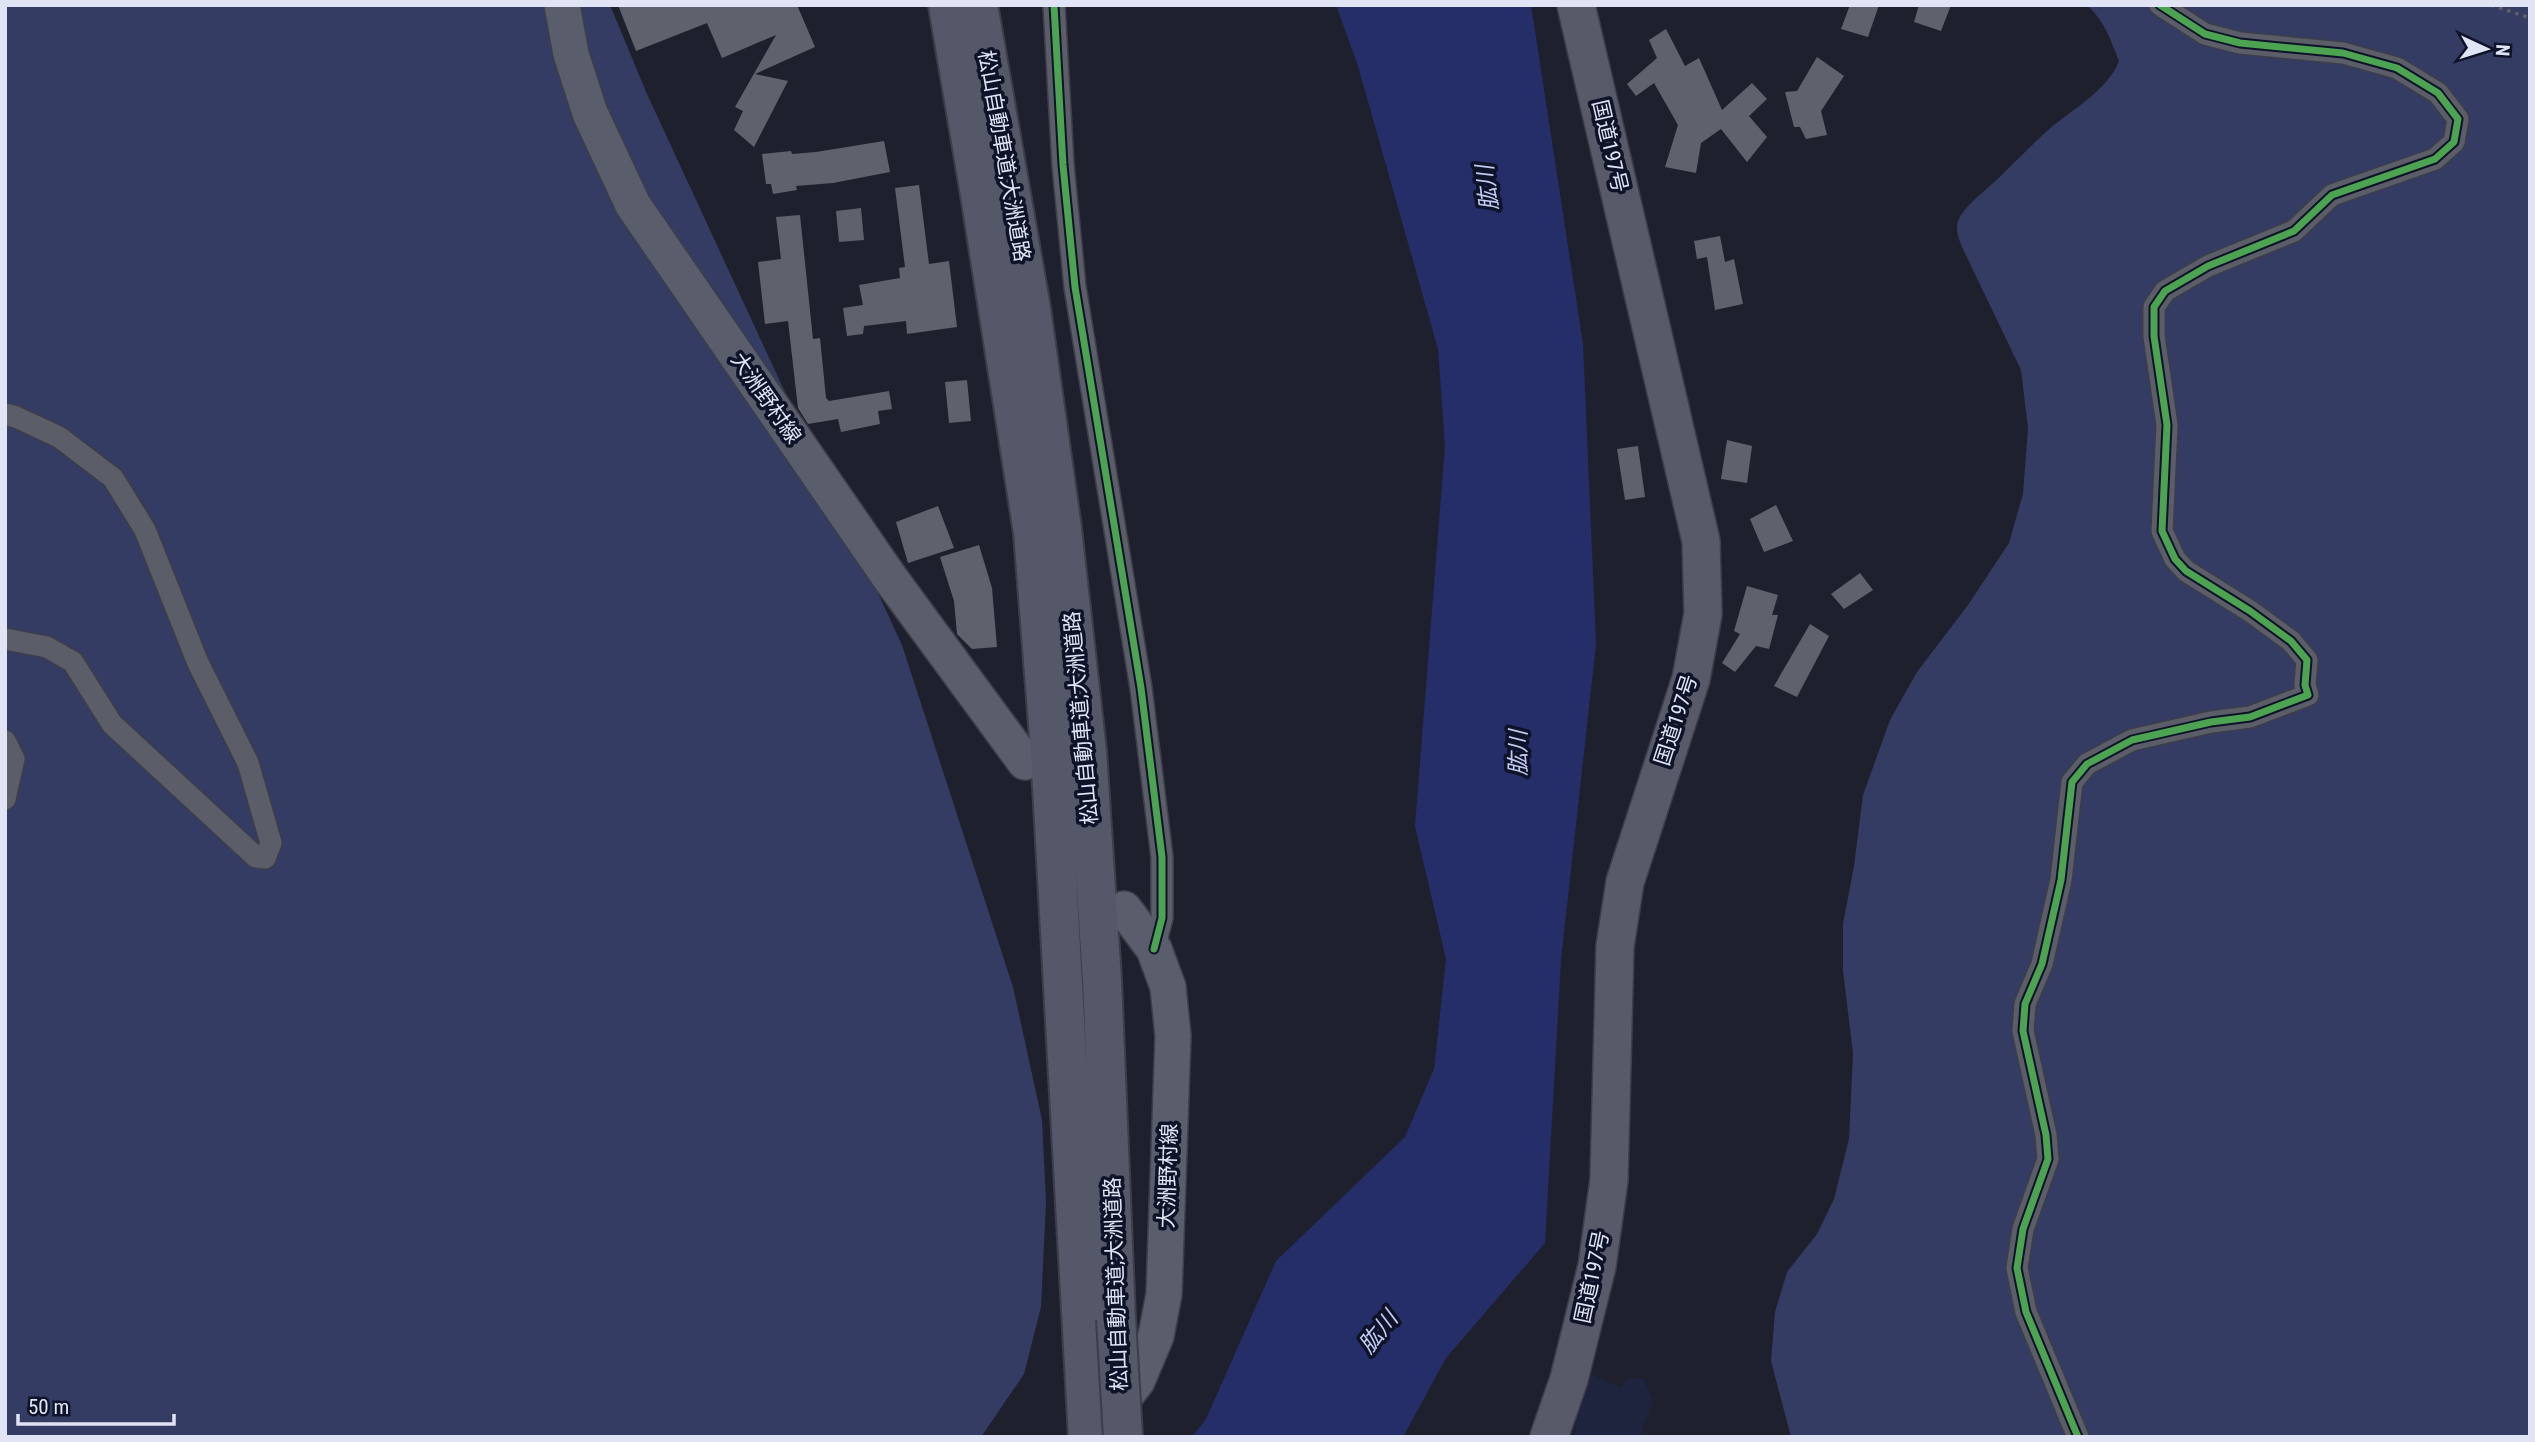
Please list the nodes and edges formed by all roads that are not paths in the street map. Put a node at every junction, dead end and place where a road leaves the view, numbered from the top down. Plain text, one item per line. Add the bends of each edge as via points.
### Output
1 (562, 5) edge
2 (930, 5) edge
3 (948, 5) edge
4 (978, 5) edge
5 (996, 5) edge
6 (1054, 5) edge
7 (1576, 5) edge
8 (2160, 5) edge
9 (994, 185) junction
10 (5, 414) edge
11 (5, 639) edge
12 (5, 741) edge
13 (1025, 762) dead end
14 (5, 799) edge
15 (1124, 909) dead end
16 (1154, 949) junction
17 (1099, 1322) junction
18 (1088, 1437) edge
19 (1094, 1437) edge
20 (1122, 1437) edge
21 (1549, 1437) edge
22 (2078, 1437) edge

1 - 13 main road, 大洲野村線 via 571,54 590,113 633,205 890,578
2 - 9 highway via 950,89
3 - 9 highway, 松山自動車道;大洲道路
4 - 9 highway, 松山自動車道;大洲道路
5 - 9 highway via 1001,41
6 - 16 street via 1075,287 1141,688 1162,858 1162,919
7 - 21 highway, 国道197号 via 1701,541 1703,614 1691,679 1625,882 1615,946 1609,1180 1599,1254 1569,1379
8 - 22 street via 2205,34 2240,43 2343,53 2397,68 2438,93 2458,119 2454,142 2435,159 2332,195 2294,232 2208,266 2165,291 2154,307 2167,425 2162,531 2186,571 2291,641 2307,660 2308,695 2250,717 2132,740 2087,764 2072,782 2061,880 2042,964 2025,1004 2023,1031 2048,1160 2023,1229 2017,1268 2026,1312
9 - 17 highway, 松山自動車道;大洲道路 via 1031,309 1087,752 1103,994
10 - 11 street via 59,437 113,478 145,530 198,663 248,763 271,843 265,858 256,857 112,724 73,662 47,647
12 - 14 street via 14,759
15 - 16 main road, 大洲野村線
16 - 19 main road, 大洲野村線 via 1168,987 1173,1036 1164,1294 1156,1336 1137,1381
17 - 18 highway, 松山自動車道;大洲道路
17 - 20 highway, 松山自動車道;大洲道路, bridge

